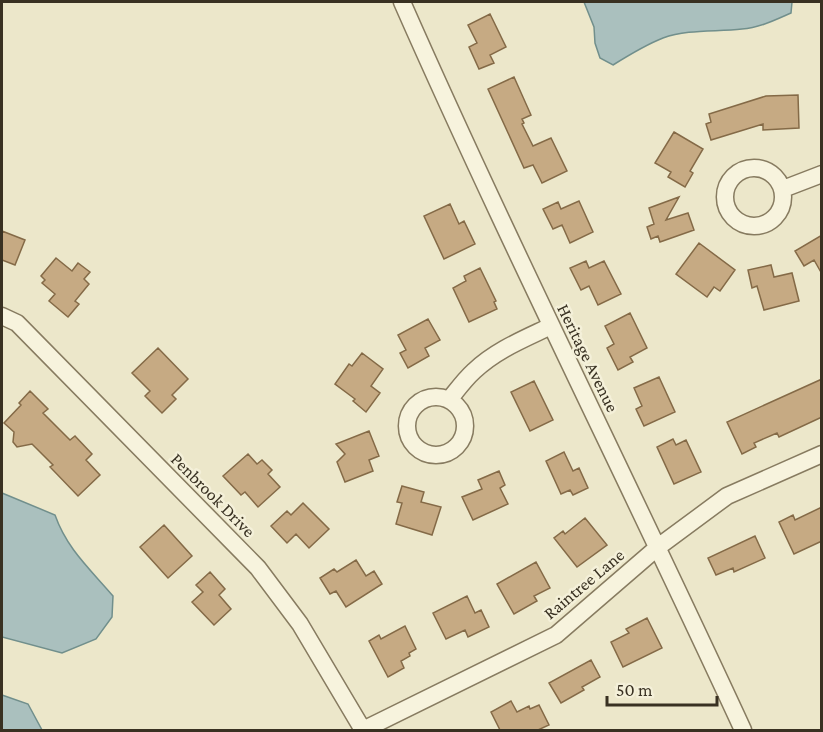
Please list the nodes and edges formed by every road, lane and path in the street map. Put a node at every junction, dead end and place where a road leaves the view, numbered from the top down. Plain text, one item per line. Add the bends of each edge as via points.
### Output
1 (402, 2) edge
2 (822, 174) edge
3 (783, 189) dead end
4 (2, 315) edge
5 (551, 326) junction
6 (449, 400) dead end
7 (822, 454) edge
8 (658, 547) junction
9 (363, 730) edge
10 (743, 730) edge

1 - 5 street, Heritage Avenue
2 - 3 street
4 - 9 street, Penbrook Drive via 17,323 258,568 300,624
5 - 6 street via 486,361
5 - 8 street, Heritage Avenue
7 - 8 street, Raintree Lane via 727,496
8 - 9 street, Raintree Lane via 556,635
8 - 10 street, Heritage Avenue

